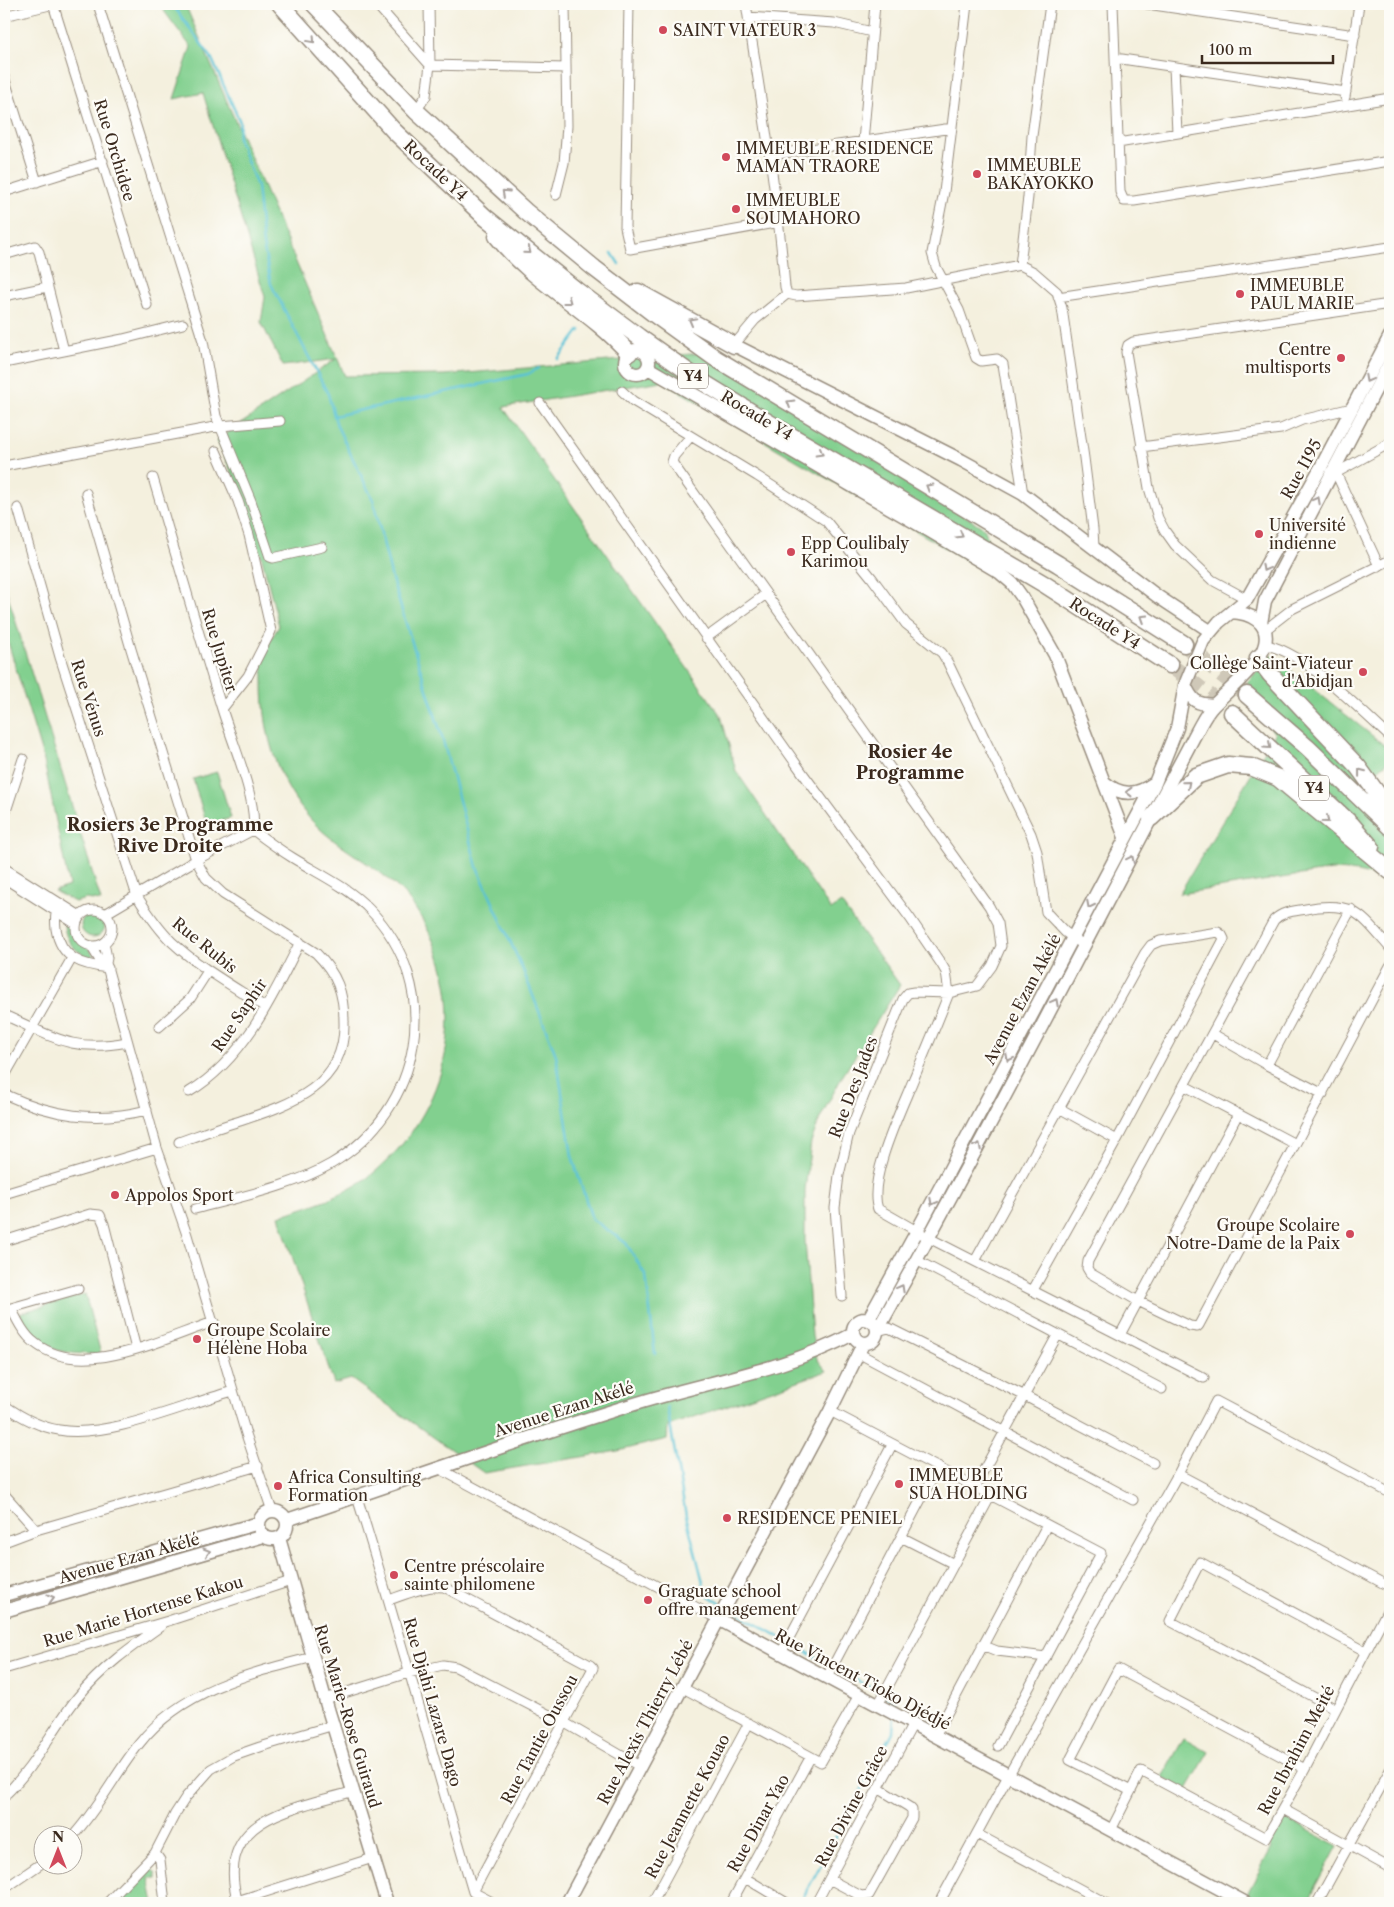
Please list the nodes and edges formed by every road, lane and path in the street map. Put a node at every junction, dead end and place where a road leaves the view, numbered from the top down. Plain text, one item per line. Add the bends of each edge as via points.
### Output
1 (54, 4) edge
2 (98, 4) edge
3 (280, 4) edge
4 (314, 4) edge
5 (376, 4) edge
6 (429, 4) edge
7 (565, 4) edge
8 (629, 4) edge
9 (746, 4) edge
10 (875, 4) edge
11 (967, 4) edge
12 (1050, 4) edge
13 (1113, 4) edge
14 (1147, 4) edge
15 (1359, 4) edge
16 (4, 16) edge
17 (748, 17) junction
18 (872, 32) junction
19 (1355, 34) junction
20 (1115, 58) junction
21 (430, 66) junction
22 (1174, 66) junction
23 (566, 68) junction
24 (4, 76) edge
25 (1346, 92) junction
26 (1390, 98) edge
27 (1344, 106) junction
28 (416, 111) junction
29 (952, 128) junction
30 (1177, 133) junction
31 (863, 142) junction
32 (1118, 143) junction
33 (771, 155) junction
34 (103, 161) junction
35 (1390, 161) edge
36 (37, 182) junction
37 (4, 192) edge
38 (556, 195) dead end
39 (485, 217) junction
40 (780, 222) junction
41 (1390, 247) edge
42 (4, 254) edge
43 (1020, 265) junction
44 (594, 268) junction
45 (945, 280) junction
46 (47, 287) junction
47 (787, 294) junction
48 (4, 296) edge
49 (1058, 297) junction
50 (1390, 304) edge
51 (147, 305) dead end
52 (182, 324) dead end
53 (1390, 336) edge
54 (734, 345) junction
55 (64, 351) junction
56 (629, 353) junction
57 (1390, 362) edge
58 (4, 363) edge
59 (648, 368) junction
60 (622, 391) dead end
61 (540, 403) dead end
62 (1352, 408) junction
63 (280, 421) dead end
64 (220, 426) junction
65 (690, 437) junction
66 (1390, 443) edge
67 (1141, 447) junction
68 (216, 451) dead end
69 (4, 466) edge
70 (1329, 471) junction
71 (153, 478) dead end
72 (86, 493) dead end
73 (1022, 494) junction
74 (18, 508) dead end
75 (322, 547) dead end
76 (1094, 547) junction
77 (1390, 560) edge
78 (1379, 566) junction
79 (766, 594) junction
80 (1247, 599) junction
81 (1231, 612) junction
82 (1263, 627) junction
83 (1210, 631) junction
84 (706, 638) junction
85 (1184, 644) tunnel mouth
86 (1262, 652) junction
87 (1170, 666) tunnel mouth
88 (1185, 684) junction
89 (1247, 695) tunnel mouth
90 (1214, 705) junction
91 (222, 709) junction
92 (1232, 714) tunnel mouth
93 (1390, 737) edge
94 (23, 758) dead end
95 (1104, 782) junction
96 (1155, 782) junction
97 (1390, 811) edge
98 (4, 817) edge
99 (1151, 818) junction
100 (1390, 827) edge
101 (253, 830) junction
102 (1125, 837) junction
103 (196, 860) junction
104 (4, 868) edge
105 (1390, 870) edge
106 (4, 878) edge
107 (137, 896) junction
108 (58, 907) junction
109 (1351, 909) junction
110 (105, 914) junction
111 (78, 920) junction
112 (1073, 938) junction
113 (300, 942) junction
114 (104, 943) junction
115 (91, 946) junction
116 (1085, 946) junction
117 (1390, 948) edge
118 (72, 958) junction
119 (107, 966) junction
120 (1390, 966) edge
121 (208, 971) junction
122 (950, 993) junction
123 (265, 1007) junction
124 (4, 1015) edge
125 (159, 1027) dead end
126 (32, 1029) junction
127 (1214, 1034) junction
128 (127, 1042) junction
129 (1267, 1065) junction
130 (4, 1077) edge
131 (1185, 1086) junction
132 (189, 1092) dead end
133 (4, 1094) edge
134 (1322, 1094) junction
135 (1059, 1108) junction
136 (146, 1110) junction
137 (1238, 1114) junction
138 (1116, 1140) junction
139 (179, 1142) dead end
140 (1295, 1144) junction
141 (157, 1148) junction
142 (4, 1194) edge
143 (195, 1210) dead end
144 (923, 1234) junction
145 (4, 1241) edge
146 (916, 1260) junction
147 (975, 1261) junction
148 (78, 1289) dead end
149 (1033, 1290) junction
150 (842, 1296) dead end
151 (1138, 1301) junction
152 (8, 1309) edge
153 (868, 1320) junction
154 (214, 1322) junction
155 (877, 1331) junction
156 (852, 1334) junction
157 (1058, 1334) junction
158 (1120, 1335) junction
159 (136, 1348) junction
160 (861, 1349) junction
161 (1204, 1378) dead end
162 (1162, 1389) dead end
163 (233, 1390) junction
164 (1023, 1395) junction
165 (4, 1406) edge
166 (830, 1411) junction
167 (1004, 1432) junction
168 (892, 1445) junction
169 (1153, 1463) dead end
170 (258, 1466) junction
171 (938, 1467) junction
172 (438, 1468) junction
173 (1178, 1474) junction
174 (974, 1486) junction
175 (1390, 1493) edge
176 (4, 1494) edge
177 (991, 1495) junction
178 (357, 1497) junction
179 (1134, 1500) dead end
180 (272, 1511) junction
181 (287, 1520) junction
182 (259, 1523) junction
183 (1047, 1524) junction
184 (36, 1530) junction
185 (264, 1536) junction
186 (901, 1537) junction
187 (279, 1538) junction
188 (4, 1542) edge
189 (954, 1564) junction
190 (291, 1581) junction
191 (1390, 1587) edge
192 (4, 1595) edge
193 (389, 1600) junction
194 (1390, 1605) edge
195 (4, 1611) edge
196 (718, 1619) junction
197 (168, 1621) junction
198 (982, 1645) junction
199 (1365, 1651) junction
200 (781, 1653) junction
201 (313, 1657) junction
202 (1046, 1657) junction
203 (4, 1669) edge
204 (408, 1673) junction
205 (827, 1677) junction
206 (683, 1688) junction
207 (859, 1695) junction
208 (325, 1699) junction
209 (878, 1705) junction
210 (1336, 1709) junction
211 (565, 1723) junction
212 (749, 1723) junction
213 (913, 1724) junction
214 (334, 1725) junction
215 (935, 1736) junction
216 (998, 1746) dead end
217 (810, 1758) junction
218 (641, 1767) junction
219 (1305, 1769) junction
220 (1390, 1773) edge
221 (1008, 1776) junction
222 (878, 1788) junction
223 (354, 1791) junction
224 (1130, 1791) junction
225 (4, 1796) edge
226 (1283, 1810) junction
227 (82, 1825) edge
228 (1112, 1827) junction
229 (977, 1834) junction
230 (1349, 1846) junction
231 (155, 1853) junction
232 (373, 1858) junction
233 (1390, 1868) edge
234 (32, 1870) edge
235 (745, 1878) junction
236 (829, 1879) junction
237 (4, 1889) edge
238 (473, 1892) junction
239 (1232, 1900) edge
240 (237, 1902) edge
241 (107, 1903) edge
242 (165, 1903) edge
243 (387, 1903) edge
244 (494, 1903) edge
245 (567, 1903) edge
246 (652, 1903) edge
247 (732, 1903) edge
248 (787, 1903) edge
249 (816, 1903) edge
250 (939, 1903) edge
251 (1106, 1903) edge
252 (1246, 1903) edge
253 (1317, 1903) edge

1 - 16 street
1 - 34 street, Rue Orchidee
2 - 64 street via 197,322
3 -> 39 highway, Rocade Y4 / Y4 via 394,131
4 - 28 highway, Rocade Y4 / Y4
5 - 21 street
6 - 21 street
7 - 23 street
8 - 40 street via 625,227 630,249
9 - 17 street
10 - 18 street
11 - 29 street
12 - 43 street via 1032,136
13 - 20 street
14 - 19 street
15 - 19 street
17 - 18 street via 834,23
17 - 33 street
18 - 31 street
19 - 25 street
20 - 22 street
20 - 32 street
21 - 23 street
21 - 28 street via 426,96
22 - 25 street
22 - 30 street
23 - 38 street via 567,126 564,163
24 - 36 street
25 - 27 street
26 - 27 street
27 - 30 street
44 -> 28 highway, Rocade Y4 / Y4 via 525,211
29 - 31 street
29 - 45 street via 932,253
30 - 32 street
31 - 33 street
32 - 35 street via 1120,192 1124,201
33 - 40 street
34 - 36 street
34 - 51 street, Rue Orchidee
36 - 37 street
39 -> 56 highway via 514,257 613,335
39 -> 87 highway, Rocade Y4 / Y4 via 576,290 701,381 1044,584
40 - 47 street
41 - 49 street
42 - 46 street via 35,246
43 - 45 street
43 - 49 street via 1034,272 1057,292
54 -> 44 highway
85 -> 44 highway, Rocade Y4 / Y4 via 1058,564 715,358
45 - 47 street via 868,292
45 - 73 street via 976,358 981,361 997,359 1003,364
46 - 48 street
46 - 55 street
47 - 54 street via 755,320
49 - 76 street via 1084,458
50 - 67 street via 1133,342 1126,352
52 - 55 street
53 -> 62 street, Rue I195
54 - 73 street
55 - 58 street
56 - 59 street via 643,352 649,361
56 - 59 street via 626,365 630,372 638,374
57 - 70 street, Rue I195
59 - 95 street via 1000,572 1022,597 1055,654
60 - 65 street
61 - 84 street
62 - 67 street via 1302,420 1281,429
62 - 70 street, Rue I195
63 - 64 street
64 - 69 street
64 - 75 street via 252,501 270,557
65 - 79 street, Rue Des Jades via 672,462
65 - 112 street via 826,521 906,624 942,653 1031,834 1046,912
66 - 70 street
67 - 80 street via 1149,488 1165,531 1212,580
68 - 91 street via 250,535 271,631 248,676
70 - 78 street
70 -> 80 street, Rue I195
82 -> 70 street, Rue I195 via 1264,601
71 - 91 street, Rue Jupiter
72 - 103 street
73 - 76 street
74 - 107 street, Rue Vénus via 60,657
76 - 83 street via 1157,596
77 - 78 street
78 - 82 street
79 - 84 street
79 - 122 street, Rue Des Jades via 998,923 1001,946 992,966 977,986
80 - 81 street, Rue I195
81 - 82 street via 1253,617
81 - 83 street, Rue I195
82 - 86 street, Rue I195
83 - 88 street, Rue I195
84 - 122 street via 910,918 946,972
86 - 90 street
86 - 93 street via 1275,646 1288,652 1320,675
97 -> 86 highway via 1358,767 1270,674
88 - 90 street via 1196,701
88 - 96 street, Avenue Ezan Akélé via 1177,728
89 - 100 highway, Y4
90 - 99 street, Avenue Ezan Akélé
91 - 101 street, Rue Jupiter via 251,799 255,820
92 -> 105 highway, Y4 via 1351,824
94 - 98 street
96 -> 95 street via 1133,794 1123,793
95 - 102 street
96 - 102 street, Avenue Ezan Akélé
99 -> 105 highway via 1196,776 1228,765 1251,767 1278,778
116 -> 99 street, Avenue Ezan Akélé
101 - 103 street
101 - 143 street via 352,894 382,924 407,971 416,1025 408,1072 398,1095 370,1133 352,1150 330,1165 300,1178
102 -> 112 street, Avenue Ezan Akélé
103 - 107 street
103 - 113 street via 206,878 223,894
104 - 108 street
106 - 108 street
107 - 110 street
107 - 121 street, Rue Rubis via 171,941
108 - 111 street
108 - 118 street via 55,920 60,944
109 - 117 street
109 - 127 street via 1335,906 1311,908 1280,915 1274,920
109 - 129 street
110 - 111 street via 97,910 88,911
110 - 114 street via 112,929
111 - 115 street via 76,934
112 - 116 street
112 -> 144 street, Avenue Ezan Akélé
113 - 123 street, Rue Saphir
113 - 139 street via 329,966 340,987 345,1031 342,1048 330,1071 318,1086 301,1098
114 - 115 street
114 - 119 street
115 - 119 street
144 -> 116 street, Avenue Ezan Akélé
118 - 119 street via 89,966
118 - 126 street
119 - 128 street
120 - 134 street
121 - 123 street, Rue Rubis
121 - 125 street via 190,999
122 - 144 street via 886,1146 877,1189 878,1209
122 - 150 street, Rue Des Jades via 914,992 903,999 849,1133 835,1208
123 - 132 street, Rue Saphir via 228,1060 204,1083
124 - 126 street
126 - 128 street via 67,1043 100,1046
126 - 130 street
127 - 129 street
127 - 131 street
128 - 136 street
129 - 134 street
131 - 137 street
131 - 151 street via 1087,1265 1090,1273
133 - 136 street via 42,1110 72,1116 120,1115
134 - 140 street
135 - 138 street
135 - 138 street via 1151,945 1218,932 1224,939
135 - 147 street
136 - 141 street
137 - 140 street
137 - 151 street
138 - 149 street
140 - 151 street via 1199,1325 1190,1326
141 - 142 street
141 - 154 street
144 - 146 street, Avenue Ezan Akélé
144 - 147 street
144 - 153 street, Avenue Ezan Akélé
145 - 159 street via 90,1214 100,1215
155 -> 146 street, Avenue Ezan Akélé
146 - 157 street
147 - 149 street
148 - 152 street
149 - 158 street
151 - 158 street
152 - 159 street via 33,1342 48,1352 67,1358 87,1360
153 - 155 street
153 - 156 street via 856,1322
154 - 159 street
154 - 163 street
155 - 160 street via 875,1338
155 - 164 street via 889,1328
156 - 160 street
156 - 172 street, Avenue Ezan Akélé via 782,1364 650,1399
157 - 162 street
157 - 164 street
158 - 161 street
160 - 166 street, Rue Alexis Thierry Lébé
160 - 167 street
163 - 165 street via 138,1420 86,1432 60,1431 28,1420
163 - 170 street
164 - 167 street
164 - 169 street
166 - 168 street
166 - 196 street, Rue Alexis Thierry Lébé
167 - 174 street
167 - 179 street
168 - 171 street
168 - 200 street
170 - 180 street
170 - 184 street
171 - 174 street
171 - 186 street
172 - 178 street, Avenue Ezan Akélé
172 - 196 street, Rue Vincent Tioko Djédjé
173 - 175 street via 1216,1401
173 - 191 street
173 - 221 street
174 - 177 street
176 - 184 street
177 - 183 street
177 - 189 street
178 - 181 street, Avenue Ezan Akélé
178 - 193 street, Rue Djahi Lazare Dago
180 - 181 street via 282,1514
180 - 182 street
181 - 187 street via 287,1529
182 - 185 street
182 - 192 street, Avenue Ezan Akélé
183 - 198 street
183 - 202 street via 1101,1553
184 - 188 street
185 - 187 street
195 -> 185 street, Avenue Ezan Akélé
186 - 189 street
186 - 205 street
187 - 190 street, Rue Marie-Rose Guiraud
189 - 209 street
190 - 197 street, Rue Marie Hortense Kakou
190 - 201 street, Rue Marie-Rose Guiraud
193 - 204 street, Rue Djahi Lazare Dago
193 - 211 street, Rue Tantie Oussou via 427,1588 444,1587 590,1665 592,1673
194 - 199 street, Rue Ibrahim Meité
196 - 200 street, Rue Vincent Tioko Djédjé
196 - 206 street, Rue Alexis Thierry Lébé
197 - 203 street, Rue Marie Hortense Kakou
197 - 225 street via 96,1676 77,1698 35,1762
198 - 202 street via 997,1652
198 - 215 street
199 - 210 street, Rue Ibrahim Meité
199 - 210 street via 1200,1562 1170,1621
200 - 205 street, Rue Vincent Tioko Djédjé
201 - 208 street, Rue Marie-Rose Guiraud
201 - 227 street via 228,1682 176,1709 140,1743
202 - 216 street
204 - 208 street
204 - 211 street via 443,1665 456,1667
204 - 238 street, Rue Djahi Lazare Dago
205 - 207 street, Rue Vincent Tioko Djédjé
206 - 212 street
206 - 218 street, Rue Alexis Thierry Lébé
207 - 209 street, Rue Vincent Tioko Djédjé
207 - 217 street via 824,1760 819,1762
208 - 214 street, Rue Marie-Rose Guiraud
209 - 213 street, Rue Vincent Tioko Djédjé
210 - 219 street, Rue Ibrahim Meité
211 - 218 street
211 - 238 street, Rue Tantie Oussou
212 - 217 street
212 - 246 street, Rue Jeannette Kouao
213 - 215 street, Rue Vincent Tioko Djédjé
213 - 222 street, Rue Divine Grâce
214 - 223 street, Rue Marie-Rose Guiraud
214 - 231 street via 234,1756 211,1769 186,1797
215 - 221 street, Rue Vincent Tioko Djédjé
217 - 235 street, Rue Dinar Yao
218 - 245 street, Rue Alexis Thierry Lébé
219 - 224 street via 1118,1669 1070,1760
219 - 226 street, Rue Ibrahim Meité
220 - 230 street
221 - 228 street, Rue Vincent Tioko Djédjé
221 - 229 street
222 - 236 street, Rue Divine Grâce
222 - 236 street via 909,1807 912,1818 869,1895 861,1896
223 - 232 street, Rue Marie-Rose Guiraud
223 - 240 street via 279,1814 257,1824 244,1836 232,1867
224 - 226 street, Rue Ibrahim Meité via 1141,1771 1266,1838
224 - 228 street, Rue Ibrahim Meité
226 - 230 street
228 - 239 street, Rue Vincent Tioko Djédjé
229 - 250 street
229 - 251 street
230 - 233 street
230 - 253 street
231 - 241 street
231 - 242 street via 160,1860
232 - 240 street
232 - 243 street, Rue Marie-Rose Guiraud
234 - 237 street
235 - 247 street, Rue Dinar Yao
235 - 248 street
236 - 249 street, Rue Divine Grâce
238 - 244 street
239 - 252 street, Rue Vincent Tioko Djédjé

